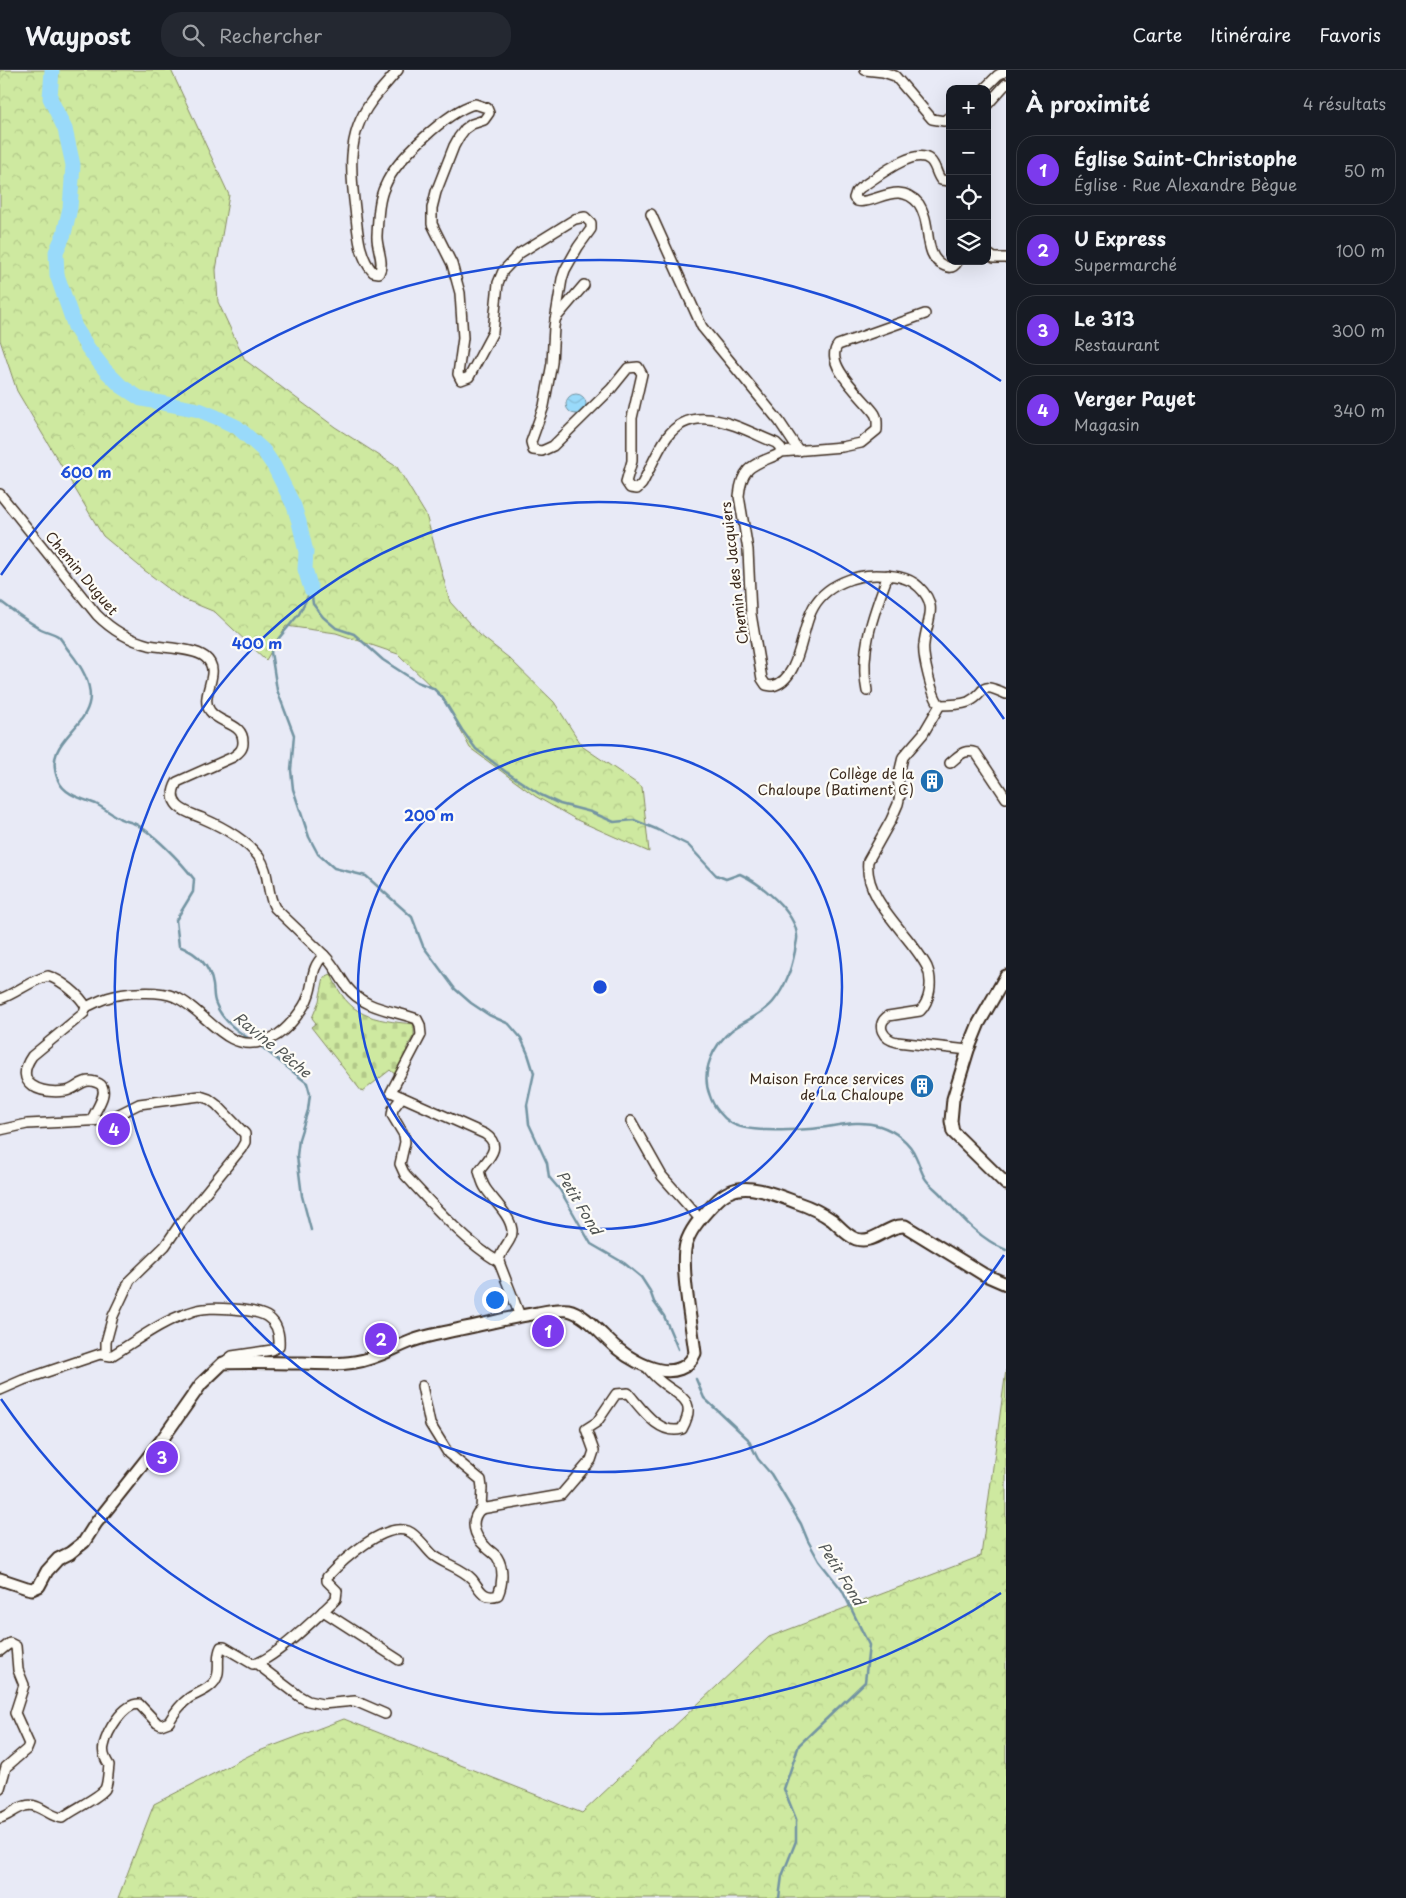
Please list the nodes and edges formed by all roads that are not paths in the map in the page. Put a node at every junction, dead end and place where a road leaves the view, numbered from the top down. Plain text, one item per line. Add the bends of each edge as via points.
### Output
1 (398, 70) edge
2 (865, 70) edge
3 (1006, 71) edge
4 (1006, 84) edge
5 (988, 85) edge
6 (991, 101) edge
7 (946, 119) edge
8 (946, 181) edge
9 (651, 214) dead end
10 (991, 256) edge
11 (1006, 258) edge
12 (956, 265) edge
13 (584, 285) dead end
14 (925, 314) dead end
15 (555, 319) junction
16 (799, 451) junction
17 (781, 452) junction
18 (0, 494) edge
19 (888, 575) junction
20 (867, 691) dead end
21 (1006, 694) edge
22 (940, 705) junction
23 (950, 763) dead end
24 (1006, 798) edge
25 (324, 955) junction
26 (1006, 976) edge
27 (0, 1000) edge
28 (86, 1007) junction
29 (968, 1050) junction
30 (402, 1097) junction
31 (92, 1120) junction
32 (630, 1121) dead end
33 (0, 1130) edge
34 (1006, 1184) edge
35 (700, 1219) junction
36 (499, 1262) junction
37 (1006, 1284) edge
38 (520, 1316) junction
39 (106, 1355) junction
40 (223, 1364) junction
41 (645, 1365) junction
42 (422, 1386) dead end
43 (0, 1390) edge
44 (481, 1509) junction
45 (0, 1579) edge
46 (323, 1611) junction
47 (0, 1651) edge
48 (399, 1660) dead end
49 (257, 1664) junction
50 (385, 1714) dead end
51 (0, 1788) edge
52 (0, 1818) edge

1 - 15 street via 364,112 352,145 351,177 358,236 369,267 376,273 381,270 378,228 382,192 391,176 439,124 470,106 480,105 487,108 488,117 465,129 454,146 436,192 431,216 435,233 455,272 460,293 463,338 458,369 460,378 469,377 492,332 502,271 520,253 575,219 585,217 592,229 565,270
2 - 7 street via 895,76 932,119
3 - 5 street
4 - 6 street
8 - 12 street via 941,180 931,160 916,156 860,188 854,198 862,202 895,193 910,197 919,204 924,215 931,250 937,261 948,268
9 - 16 street via 702,327 779,421
10 - 11 street
13 - 15 street
14 - 16 street, Chemin des Jacquiers via 838,345 834,352 845,379 875,415 877,430 861,443
15 - 17 street via 552,363 544,406 531,442 533,450 542,451 553,446 632,366 638,367 642,374 632,418 632,461 626,482 630,488 637,489 642,484 668,436 677,426 698,418 715,419 776,443
16 - 17 street, Chemin des Jacquiers
17 - 19 street, Chemin des Jacquiers via 759,461 746,472 739,496 748,550 751,614 766,685 782,682 794,666 810,612 823,594 856,577
18 - 25 street, Chemin Duguet via 108,627 148,644 205,656 211,664 213,675 207,698 209,710 214,716 240,729 244,737 243,747 233,757 177,782 172,794 175,802 180,808 239,838 259,858 265,868 274,908
19 - 20 street via 868,639 864,662
19 - 22 street via 916,584 930,604 924,649 933,696
21 - 22 street via 989,687 969,701
22 - 29 street via 903,757 899,768 898,804 867,868 873,889 926,966 929,980 928,997 920,1011 885,1018 882,1026 885,1037 896,1042
23 - 24 street via 963,752 976,753
25 - 28 street via 316,962 308,999 279,1035 258,1043 237,1042 185,1002 162,992 108,997
25 - 30 street via 347,987 361,1000 382,1010 417,1019 421,1034 391,1092
26 - 29 main road via 979,1023
27 - 28 street via 48,976 83,1000
28 - 31 street via 80,1019 32,1056 24,1074 36,1089 44,1091 67,1091 84,1082 98,1083 103,1092
29 - 34 main road via 952,1099 954,1132
30 - 36 street via 392,1115 404,1135 400,1164 405,1175 469,1240
30 - 36 street via 492,1138 493,1152 479,1171 484,1187 512,1229
31 - 33 street via 27,1124
31 - 39 street via 107,1120 149,1101 200,1096 217,1105 245,1134 246,1142 165,1246 130,1280 113,1316
32 - 35 street via 662,1176
35 - 37 main road via 728,1192 751,1189 813,1209 855,1239 873,1238 897,1226 905,1226 982,1274
35 - 41 main road via 690,1232 685,1253 695,1353 691,1361 678,1370 664,1371
36 - 38 street
38 - 40 main road via 414,1340 355,1363
38 - 41 main road via 570,1310 586,1319 619,1350
39 - 40 street via 111,1356 170,1320 198,1310 257,1311 276,1325 280,1335 279,1346 232,1356
39 - 43 street via 100,1354
40 - 45 main road via 201,1384 84,1542 58,1559 39,1586 32,1589
41 - 44 street via 659,1380 682,1395 688,1405 682,1429 673,1431 661,1426 628,1393 616,1394 597,1422 586,1429 594,1451 591,1460 561,1496
42 - 44 street via 430,1424 448,1453 480,1480
44 - 46 street via 475,1514 475,1533 497,1556 502,1571 498,1595 483,1594 470,1578 434,1555 416,1537 407,1531 396,1530 359,1547 327,1577 338,1594
46 - 48 street
46 - 49 street via 296,1637
47 - 51 street via 10,1642 16,1646 18,1670 24,1685 15,1713 29,1744 28,1749 6,1767
49 - 50 street via 308,1701 328,1704 356,1701
49 - 52 street via 221,1647 215,1681 188,1699 169,1722 157,1724 139,1704 133,1704 122,1712 103,1747 104,1758 109,1765 105,1788 97,1797 62,1818 27,1805

